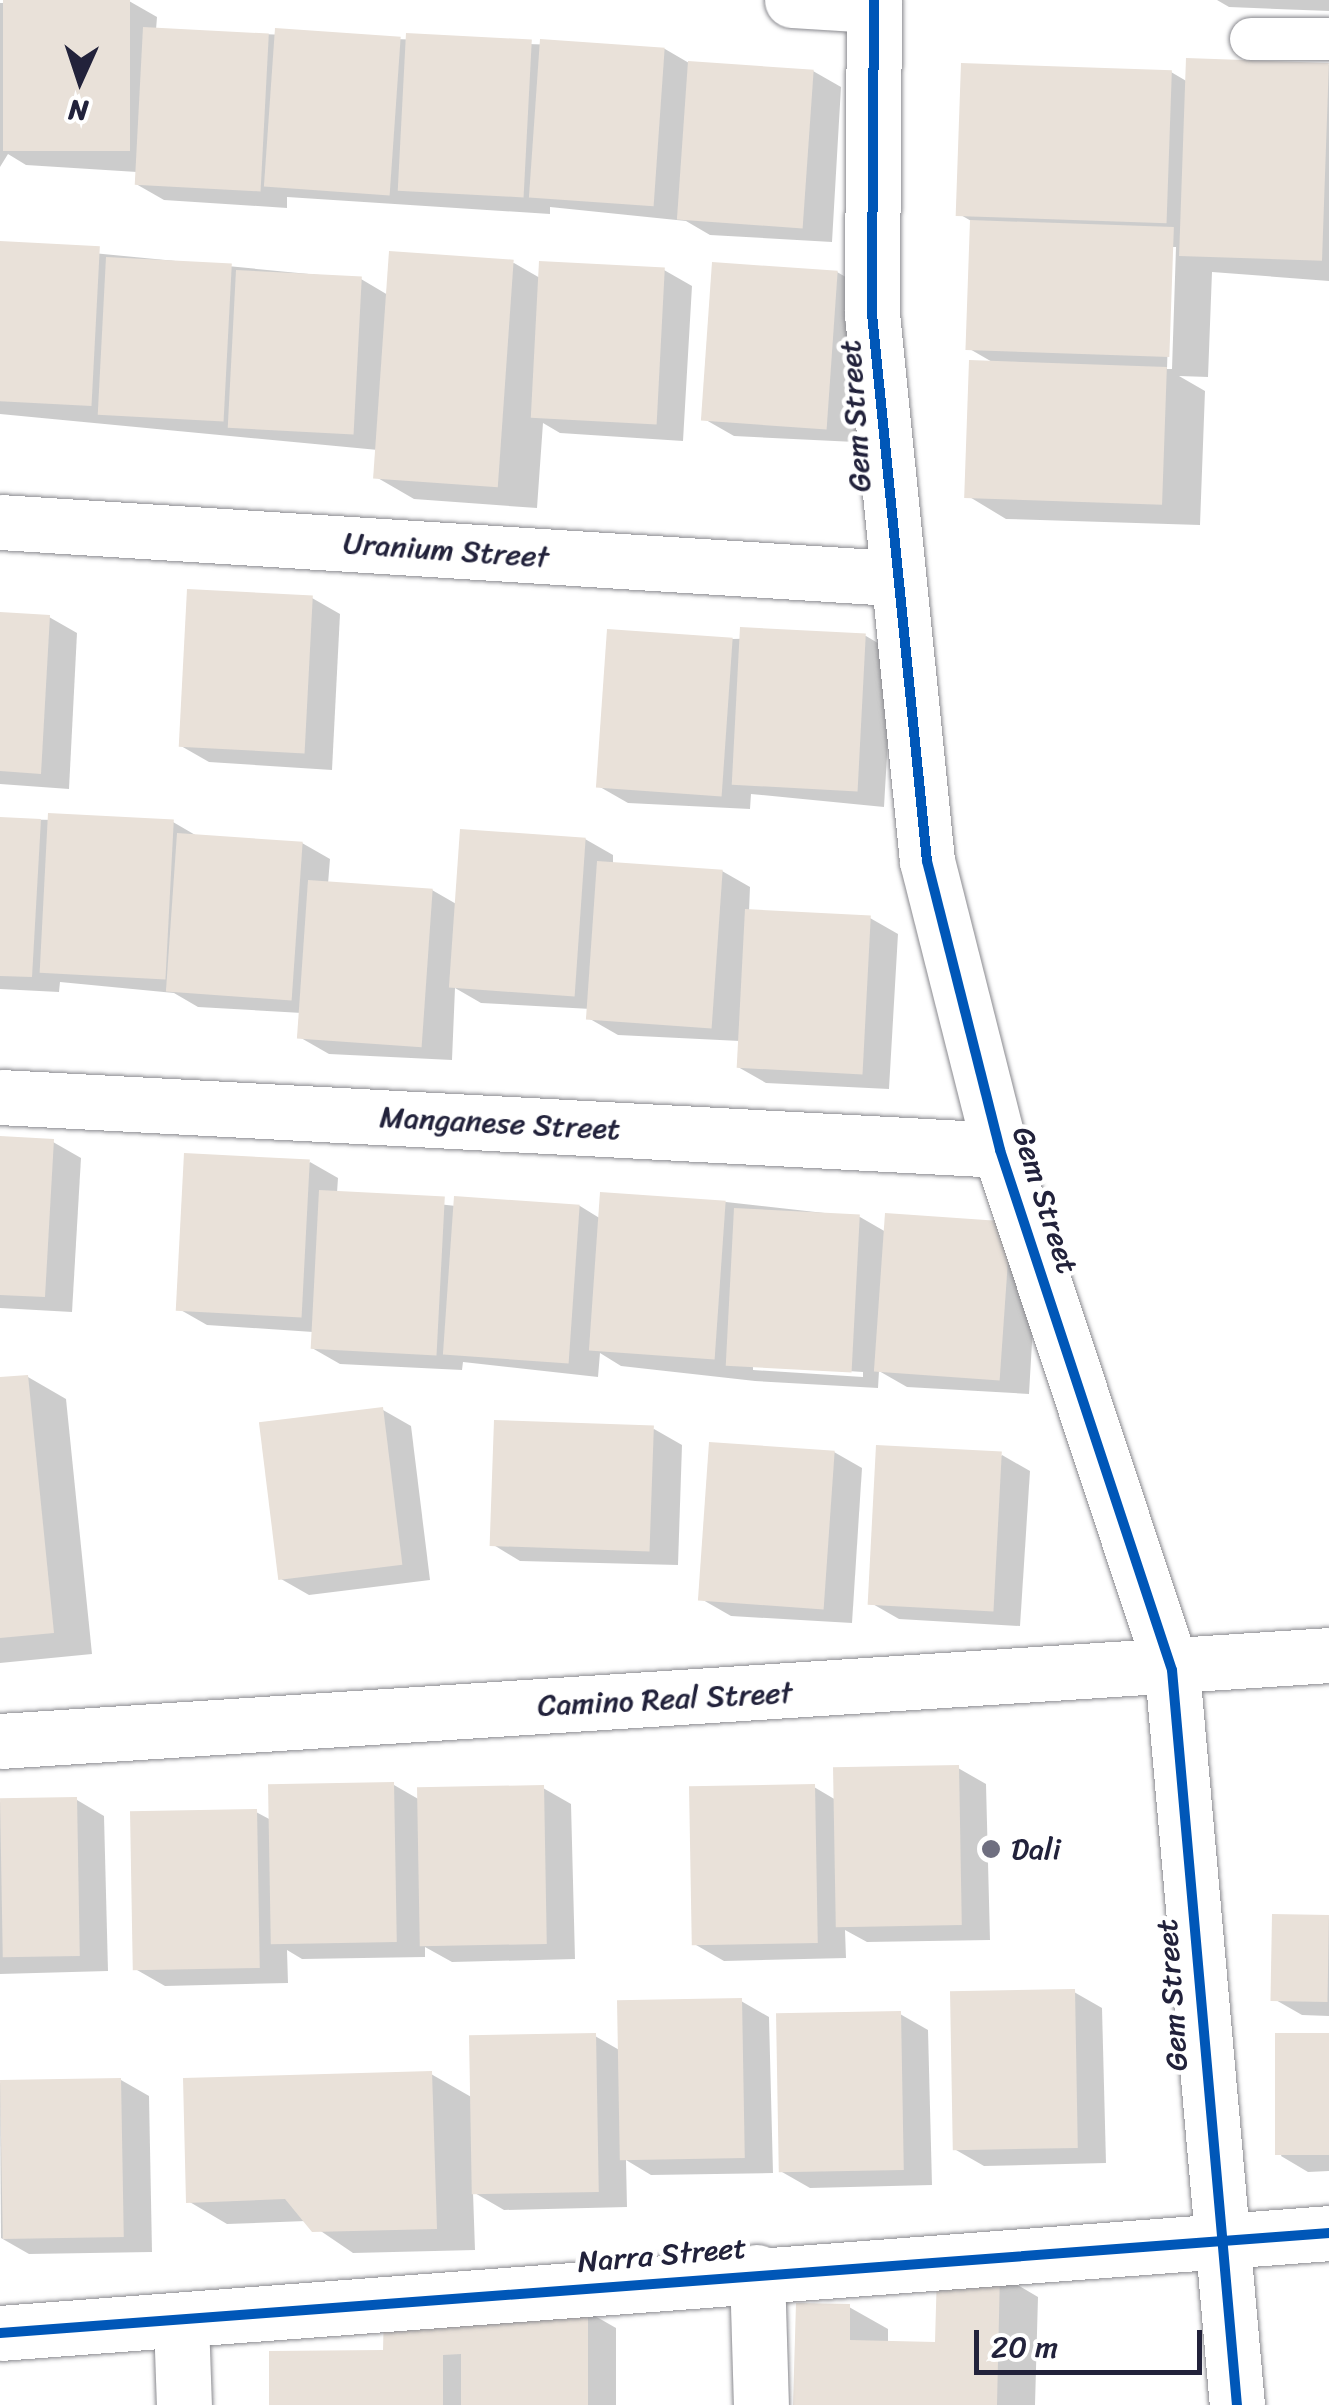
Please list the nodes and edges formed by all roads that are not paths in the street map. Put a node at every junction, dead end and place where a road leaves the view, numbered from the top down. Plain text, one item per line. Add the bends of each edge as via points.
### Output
1 (792, 0) edge
2 (874, 2) edge
3 (1250, 39) dead end
4 (1329, 39) edge
5 (0, 522) edge
6 (892, 578) junction
7 (0, 1097) edge
8 (1000, 1150) junction
9 (1329, 1655) edge
10 (1172, 1670) junction
11 (0, 1741) edge
12 (1329, 2233) edge
13 (1217, 2239) junction
14 (757, 2272) junction
15 (181, 2321) junction
16 (0, 2333) edge
17 (184, 2405) edge
18 (762, 2405) edge
19 (1238, 2405) edge

1 - 2 street
2 - 6 street, Gem Street via 872,314
3 - 4 lane
5 - 6 street, Uranium Street
6 - 8 street, Gem Street via 927,861
7 - 8 street, Manganese Street
8 - 10 street, Gem Street
9 - 10 street, Camino Real Street
10 - 11 street, Camino Real Street
10 - 13 street, Gem Street
12 - 13 street, Narra Street
13 - 14 street, Narra Street
13 - 19 street, Gem Street
14 - 15 street, Narra Street
14 - 18 street
15 - 16 street, Narra Street
15 - 17 street

